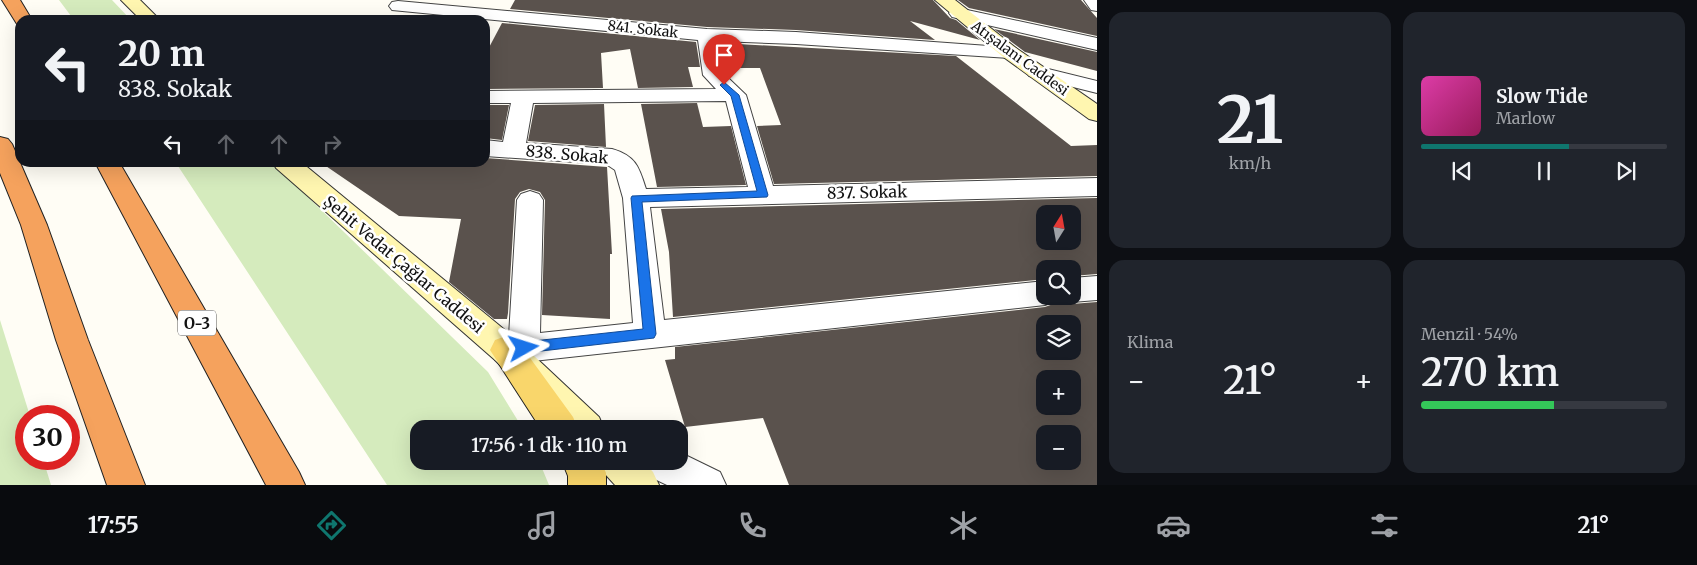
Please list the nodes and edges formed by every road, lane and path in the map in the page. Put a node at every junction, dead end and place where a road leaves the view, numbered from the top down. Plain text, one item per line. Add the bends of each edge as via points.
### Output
1 (11, 0) edge
2 (130, 0) edge
3 (1094, 0) edge
4 (400, 3) edge
5 (951, 6) edge
6 (1097, 6) edge
7 (20, 15) edge
8 (146, 15) edge
9 (389, 15) edge
10 (707, 36) junction
11 (1097, 44) edge
12 (1009, 52) junction
13 (1036, 72) junction
14 (1097, 87) edge
15 (735, 95) junction
16 (490, 97) edge
17 (523, 97) junction
18 (1097, 114) edge
19 (0, 144) edge
20 (490, 148) edge
21 (514, 149) junction
22 (110, 167) edge
23 (290, 167) edge
24 (1097, 187) edge
25 (763, 195) junction
26 (636, 198) junction
27 (530, 200) dead end
28 (1097, 288) edge
29 (1081, 289) edge
30 (1036, 294) edge
31 (650, 334) junction
32 (515, 349) junction
33 (571, 420) edge
34 (585, 470) edge
35 (626, 470) edge
36 (676, 470) edge
37 (126, 485) edge
38 (286, 485) edge
39 (587, 485) edge
40 (640, 485) edge
41 (707, 485) edge

1 - 7 highway
2 - 8 main road
3 - 6 street
4 - 9 street
4 - 10 street, 841. Sokak
5 - 11 street
5 - 12 main road, Atışalanı Caddesi
10 - 12 street, 841. Sokak via 796,38
10 - 15 street via 713,75
12 - 13 main road, Atışalanı Caddesi
13 - 14 street
13 - 18 main road, Atışalanı Caddesi
15 - 17 street
15 - 25 street
16 - 17 street
17 - 21 street
19 - 37 highway via 34,225 72,340
20 - 21 street, 838. Sokak
21 - 26 street, 838. Sokak via 612,156 626,166
22 - 38 highway, O-3
23 - 32 main road, Şehit Vedat Çağlar Caddesi
24 - 25 street, 837. Sokak
25 - 26 street, 837. Sokak
26 - 31 street, 838. Sokak
27 - 32 street
28 - 29 street
30 - 31 street
31 - 32 street
32 - 33 main road
34 - 39 main road
35 - 40 main road
36 - 41 street

